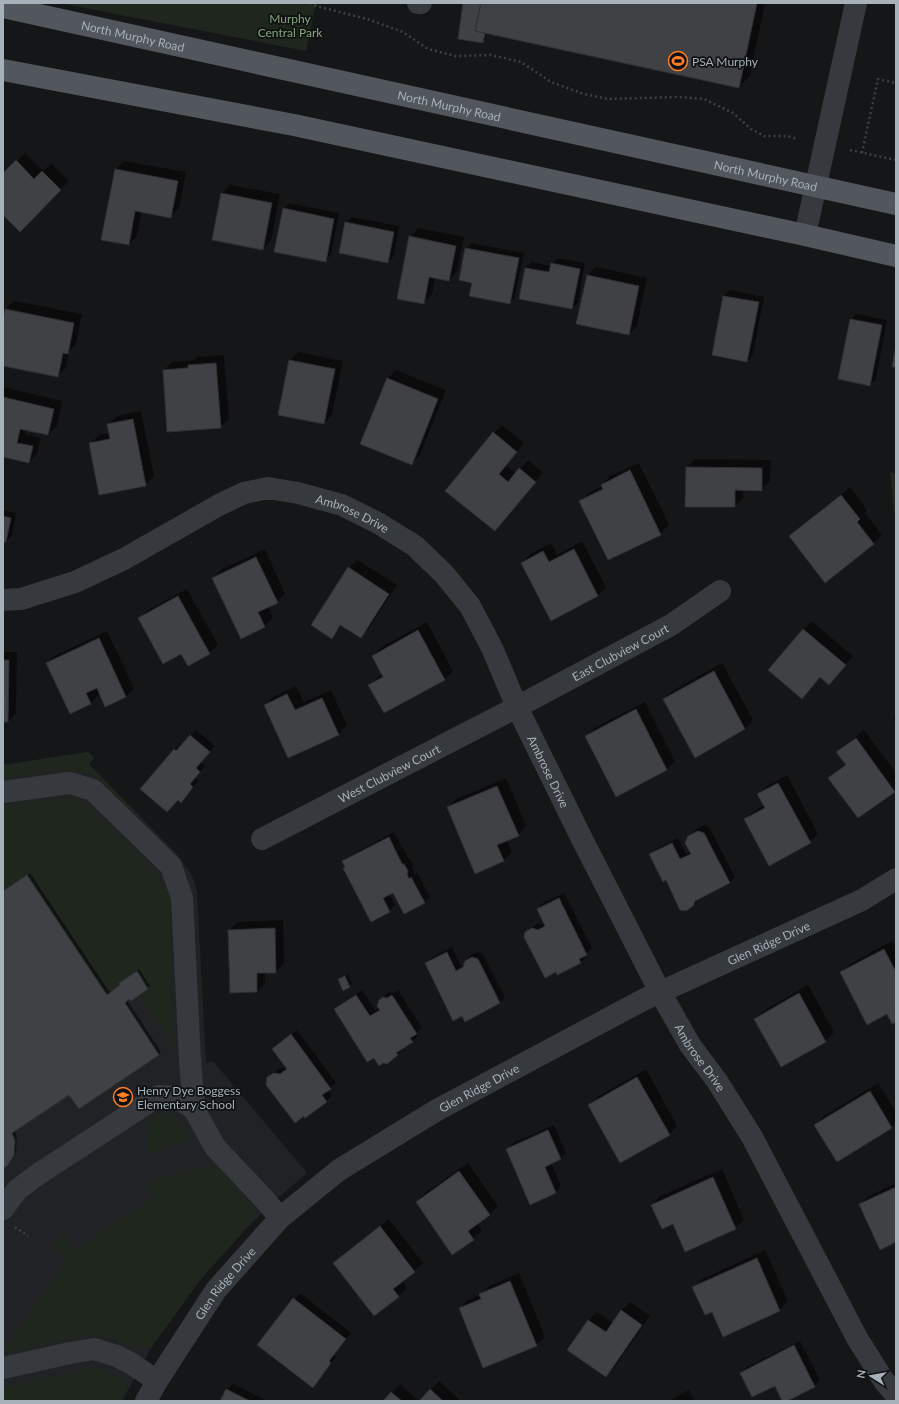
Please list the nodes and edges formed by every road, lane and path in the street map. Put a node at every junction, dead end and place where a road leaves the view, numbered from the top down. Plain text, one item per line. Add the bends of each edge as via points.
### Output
1 (310, 3) edge
2 (856, 3) edge
3 (3, 7) edge
4 (3, 70) edge
5 (896, 83) edge
6 (797, 139) dead end
7 (850, 150) dead end
8 (862, 153) junction
9 (896, 160) edge
10 (815, 186) junction
11 (896, 204) edge
12 (805, 234) junction
13 (896, 256) edge
14 (720, 591) dead end
15 (3, 600) edge
16 (517, 707) junction
17 (3, 792) edge
18 (262, 839) dead end
19 (896, 879) edge
20 (660, 992) junction
21 (194, 1109) junction
22 (7, 1217) edge
23 (280, 1218) junction
24 (28, 1236) dead end
25 (3, 1368) edge
26 (156, 1382) junction
27 (896, 1395) edge
28 (146, 1401) edge

1 - 6 path via 403,32 428,49 455,56 491,55 520,62 551,82 584,94 608,99 704,99 733,113 751,129 764,136 787,136
2 - 10 street
3 - 10 main road, North Murphy Road
4 - 12 main road via 294,125
5 - 8 path via 878,79
7 - 8 path
8 - 9 path
10 - 11 main road, North Murphy Road
10 - 12 street
12 - 13 main road
14 - 16 street, East Clubview Court via 671,625
15 - 16 street, Ambrose Drive via 21,599 75,582 124,559 244,493 268,488 298,493 342,505 378,523 415,546 440,569 470,606 492,648
16 - 18 street, West Clubview Court
16 - 20 street, Ambrose Drive
17 - 21 street via 70,783 93,790 171,866 182,898
19 - 20 street, Glen Ridge Drive via 862,900
20 - 23 street, Glen Ridge Drive via 437,1110 339,1170
20 - 27 street, Ambrose Drive via 690,1044 752,1137 857,1338
21 - 22 street via 176,1098 158,1096 17,1190
21 - 23 street via 215,1147
22 - 24 path
23 - 26 street, Glen Ridge Drive via 216,1290
25 - 26 street via 94,1350 117,1356
26 - 28 street, Glen Ridge Drive

